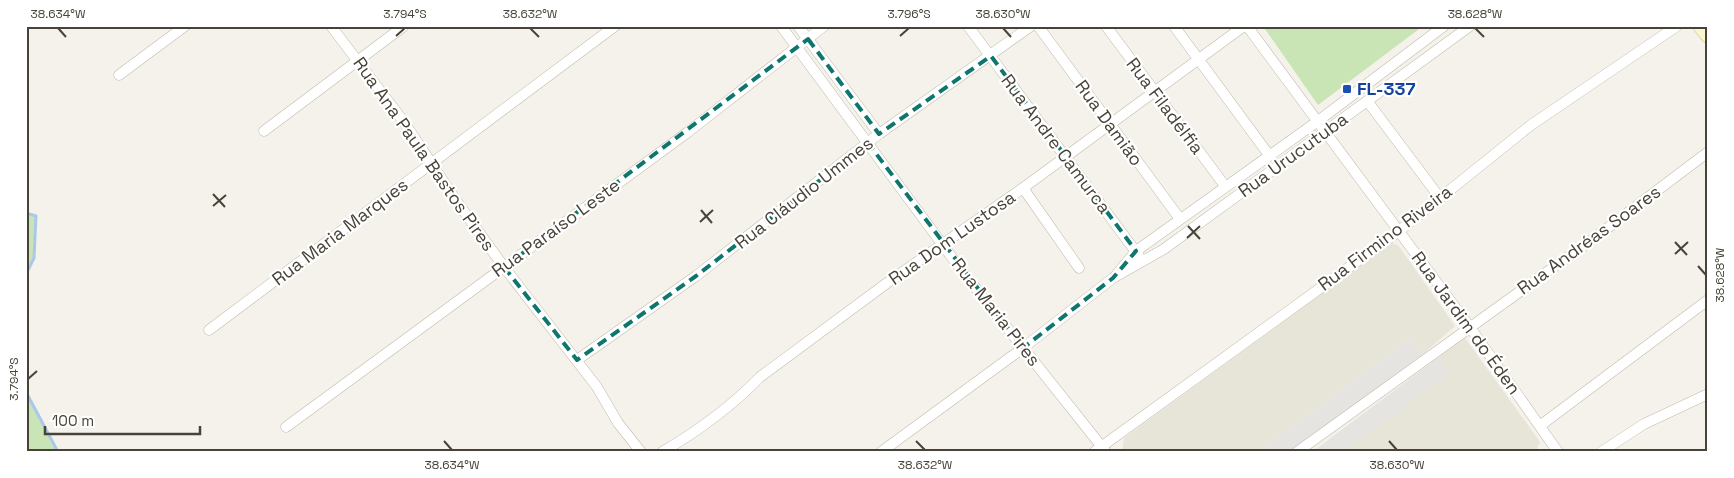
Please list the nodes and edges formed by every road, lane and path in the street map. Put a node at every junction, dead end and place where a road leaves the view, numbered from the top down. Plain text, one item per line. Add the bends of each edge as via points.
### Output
1 (185, 26) edge
2 (331, 26) edge
3 (404, 26) edge
4 (615, 26) edge
5 (781, 26) edge
6 (798, 26) edge
7 (824, 26) edge
8 (968, 26) edge
9 (1031, 26) edge
10 (1038, 26) edge
11 (1106, 26) edge
12 (1174, 26) edge
13 (1246, 26) edge
14 (1444, 26) edge
15 (1470, 26) edge
16 (1677, 26) edge
17 (1700, 26) edge
18 (1708, 36) edge
19 (808, 39) junction
20 (798, 48) junction
21 (990, 56) junction
22 (1198, 59) junction
23 (358, 60) junction
24 (119, 75) dead end
25 (1154, 91) junction
26 (1368, 102) junction
27 (1318, 121) junction
28 (1109, 124) junction
29 (1326, 130) junction
30 (264, 131) dead end
31 (879, 134) junction
32 (868, 143) junction
33 (1708, 152) edge
34 (1269, 155) junction
35 (1065, 156) junction
36 (431, 164) junction
37 (1225, 186) junction
38 (1023, 188) junction
39 (1440, 198) junction
40 (1180, 219) junction
41 (1399, 231) junction
42 (942, 244) junction
43 (1136, 251) junction
44 (1143, 263) junction
45 (504, 267) junction
46 (1079, 268) dead end
47 (1114, 278) junction
48 (1708, 300) edge
49 (1469, 326) junction
50 (209, 330) dead end
51 (1023, 348) junction
52 (577, 360) junction
53 (1708, 394) edge
54 (1541, 425) junction
55 (286, 428) dead end
56 (1101, 450) edge
57 (641, 452) edge
58 (662, 452) edge
59 (882, 452) edge
60 (1297, 452) edge
61 (1558, 452) edge
62 (1601, 452) edge

1 - 24 street
2 - 23 street, Rua Ana Paula Bastos Pires
3 - 23 street
4 - 36 street, Rua Maria Marques
5 - 20 street, Rua Maria Pires
6 - 19 street
7 - 19 street, Rua Paraíso Leste
8 - 21 street, Rua Andre Camurca
9 - 21 street, Rua Cláudio Ummes
10 - 28 street, Rua Damião
11 - 25 street, Rua Filadélfia
12 - 22 street
13 - 22 street, Rua Dom Lustosa
13 - 27 street, Rua Jardim do Éden
14 - 27 street, Rua Urucutuba
15 - 26 street, Rua Urucutuba
16 - 39 street, Rua Firmino Riveira via 1531,125
17 - 18 street
19 - 20 street, Rua Paraíso Leste
19 - 31 street
20 - 32 street, Rua Maria Pires
20 - 45 street, Rua Paraíso Leste
21 - 31 street, Rua Cláudio Ummes
21 - 35 street, Rua Andre Camurca
22 - 25 street, Rua Dom Lustosa
22 - 34 street
23 - 30 street
23 - 36 street, Rua Ana Paula Bastos Pires
25 - 28 street, Rua Dom Lustosa
25 - 37 street, Rua Filadélfia
26 - 29 street, Rua Urucutuba
26 - 39 street
27 - 29 street, Rua Jardim do Éden
27 - 34 street, Rua Urucutuba
28 - 35 street, Rua Dom Lustosa
28 - 40 street, Rua Damião
29 - 41 street, Rua Jardim do Éden
29 - 44 street, Rua Urucutuba
31 - 32 street, Rua Cláudio Ummes
32 - 42 street, Rua Maria Pires
32 - 52 street, Rua Cláudio Ummes via 696,276
33 - 49 street, Rua Andréas Soares via 1597,236
34 - 37 street, Rua Urucutuba
35 - 38 street, Rua Dom Lustosa
35 - 43 street, Rua Andre Camurca
36 - 45 street, Rua Ana Paula Bastos Pires
36 - 50 street, Rua Maria Marques
37 - 40 street, Rua Urucutuba
38 - 42 street, Rua Dom Lustosa
38 - 46 street
39 - 41 street, Rua Firmino Riveira
40 - 43 street, Rua Urucutuba
41 - 49 street, Rua Jardim do Éden
41 - 56 street, Rua Firmino Riveira
42 - 51 street, Rua Maria Pires
42 - 58 street, Rua Dom Lustosa via 760,377 745,394 700,428
43 - 44 street, Rua Andre Camurca
43 - 47 street, Rua Urucutuba
44 - 47 street, Rua Urucutuba
45 - 52 street, Rua Ana Paula Bastos Pires
45 - 55 street, Rua Paraíso Leste
47 - 51 street, Rua Urucutuba
48 - 54 street
49 - 54 street, Rua Jardim do Éden
49 - 60 street, Rua Andréas Soares
51 - 56 street, Rua Maria Pires
51 - 59 street, Rua Urucutuba
52 - 57 street, Rua Ana Paula Bastos Pires
53 - 62 street via 1644,424
54 - 61 street, Rua Jardim do Éden

